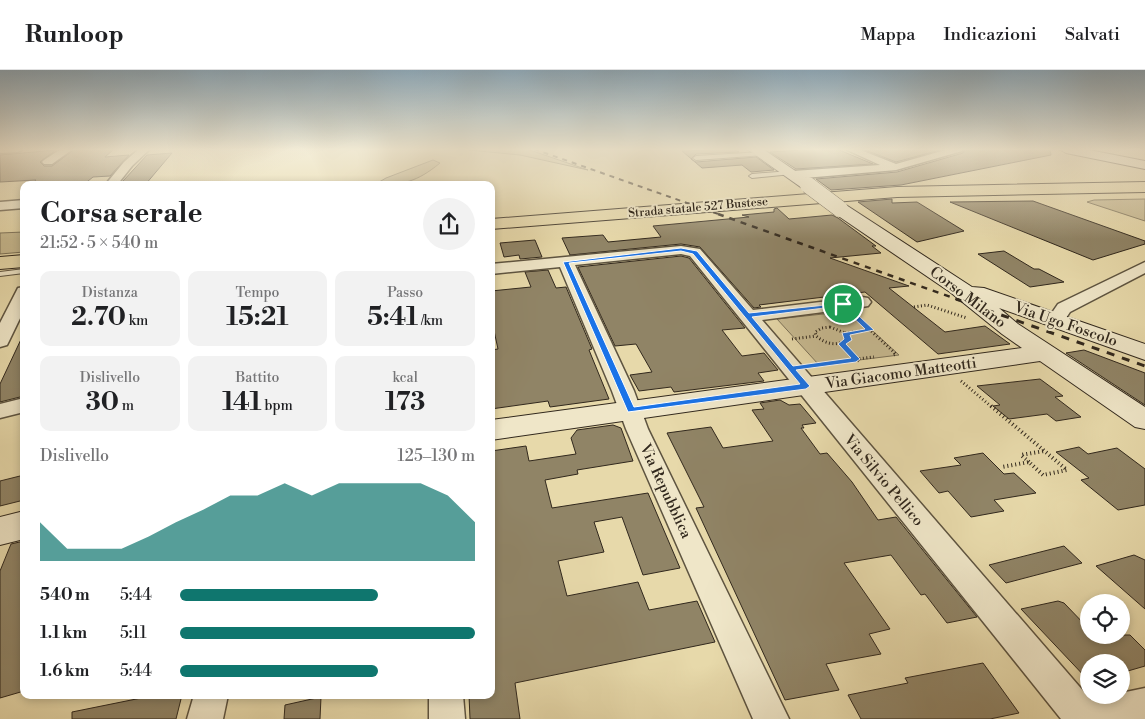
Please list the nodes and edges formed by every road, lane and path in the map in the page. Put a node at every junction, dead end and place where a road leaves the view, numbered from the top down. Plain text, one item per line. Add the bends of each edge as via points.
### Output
1 (798, 179) edge
2 (1145, 187) edge
3 (20, 204) edge
4 (0, 206) edge
5 (495, 224) edge
6 (566, 262) junction
7 (0, 263) edge
8 (20, 264) edge
9 (20, 265) edge
10 (1145, 267) edge
11 (495, 269) edge
12 (0, 274) edge
13 (958, 287) junction
14 (20, 302) edge
15 (862, 302) dead end
16 (843, 304) junction
17 (914, 307) dead end
18 (747, 316) junction
19 (971, 320) dead end
20 (1056, 320) junction
21 (870, 330) junction
22 (8, 332) edge
23 (845, 333) junction
24 (816, 336) junction
25 (792, 339) dead end
26 (841, 344) junction
27 (1145, 352) edge
28 (1044, 353) junction
29 (888, 355) dead end
30 (880, 356) dead end
31 (856, 359) junction
32 (860, 362) dead end
33 (798, 377) junction
34 (959, 379) dead end
35 (20, 406) edge
36 (631, 410) junction
37 (0, 411) edge
38 (1145, 420) edge
39 (495, 429) edge
40 (1044, 451) junction
41 (1029, 462) junction
42 (1002, 467) dead end
43 (20, 526) edge
44 (0, 532) edge
45 (210, 699) edge
46 (446, 699) edge
47 (1145, 705) edge
48 (205, 719) edge
49 (447, 719) edge
50 (771, 719) edge
51 (1085, 719) edge

1 - 13 street, Corso Milano, bridge
2 - 5 main road, Strada statale 527 Bustese via 897,192
3 - 4 street
6 - 11 street
6 - 18 street, Via Silvio Pellico via 681,250 695,252
6 - 36 street, Via Repubblica
7 - 8 main road
9 - 12 lane
10 - 20 street via 1064,308
13 - 20 street, Via Ugo Foscolo
13 - 28 street, Corso Milano
14 - 22 street
15 - 16 street
16 - 18 street
16 - 21 path
17 - 19 path via 927,305
18 - 33 street, Via Silvio Pellico
20 - 27 street, Via Ugo Foscolo
21 - 23 path
21 - 29 path via 896,354
23 - 24 path via 825,327 817,330
23 - 26 path via 848,340
24 - 25 path
24 - 26 path
26 - 31 path
28 - 33 street, Via Giacomo Matteotti
28 - 38 street, Corso Milano
30 - 31 path
31 - 32 path
31 - 33 path
33 - 36 street, Via Giacomo Matteotti
33 - 51 street, Via Silvio Pellico
34 - 40 path
35 - 37 street
36 - 39 street, Via Giacomo Matteotti
36 - 50 street, Via Repubblica
40 - 41 path via 1021,455
40 - 41 path via 1067,470 1043,475
41 - 42 path
43 - 44 street
45 - 48 street
46 - 49 street
47 - 51 street

